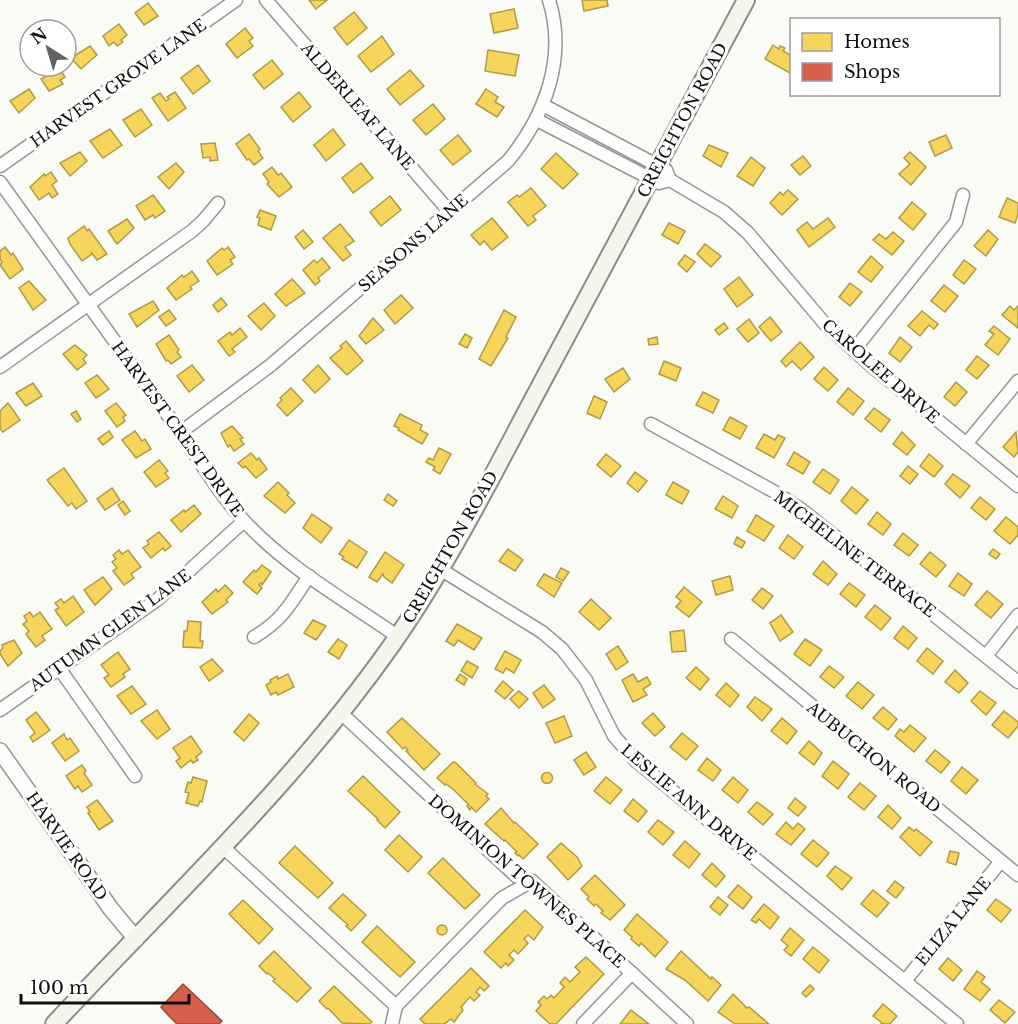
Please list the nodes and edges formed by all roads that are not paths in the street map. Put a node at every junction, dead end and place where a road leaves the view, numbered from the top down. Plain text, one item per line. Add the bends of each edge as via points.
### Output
1 (236, 0) edge
2 (266, 0) edge
3 (549, 0) edge
4 (746, 0) edge
5 (543, 105) junction
6 (537, 120) junction
7 (0, 166) edge
8 (655, 172) junction
9 (0, 182) edge
10 (963, 195) dead end
11 (218, 203) dead end
12 (449, 212) junction
13 (89, 305) junction
14 (854, 350) junction
15 (0, 366) edge
16 (1018, 381) edge
17 (651, 424) dead end
18 (181, 432) junction
19 (966, 444) junction
20 (1018, 486) edge
21 (244, 521) junction
22 (440, 569) junction
23 (309, 576) junction
24 (1018, 615) edge
25 (397, 636) junction
26 (254, 637) dead end
27 (731, 639) dead end
28 (986, 656) junction
29 (59, 668) junction
30 (1018, 682) edge
31 (0, 710) edge
32 (341, 713) junction
33 (0, 751) edge
34 (135, 776) dead end
35 (223, 847) junction
36 (1001, 861) junction
37 (1018, 875) edge
38 (532, 881) junction
39 (136, 939) junction
40 (632, 974) junction
41 (905, 981) junction
42 (396, 1006) junction
43 (54, 1024) edge
44 (392, 1024) edge
45 (583, 1024) edge
46 (687, 1024) edge
47 (957, 1024) edge

1 - 7 street, HARVEST GROVE LANE
2 - 12 street, ALDERLEAF LANE
3 - 5 street, SEASONS LANE via 555,49
4 - 8 main road, CREIGHTON ROAD
5 - 6 street, SEASONS LANE
5 - 8 street
6 - 8 street
6 - 12 street, SEASONS LANE via 508,161
8 - 14 street, CAROLEE DRIVE via 659,183 670,180 737,222
8 - 22 main road, CREIGHTON ROAD
9 - 13 street, HARVEST CREST DRIVE
10 - 14 street via 956,222
11 - 13 street via 192,231
12 - 18 street, SEASONS LANE via 271,365
13 - 15 street
13 - 18 street, HARVEST CREST DRIVE
14 - 19 street, CAROLEE DRIVE
16 - 19 street
17 - 28 street, MICHELINE TERRACE via 802,510
18 - 21 street, HARVEST CREST DRIVE
19 - 20 street, CAROLEE DRIVE
21 - 23 street, HARVEST CREST DRIVE
21 - 29 street, AUTUMN GLEN LANE via 158,599
22 - 25 main road, CREIGHTON ROAD
22 - 41 street, LESLIE ANN DRIVE via 542,632 562,649 586,680 614,736 636,761
23 - 25 street, HARVEST CREST DRIVE
23 - 26 street via 282,616
24 - 28 street
25 - 32 main road, CREIGHTON ROAD
27 - 36 street, AUBUCHON ROAD
28 - 30 street, MICHELINE TERRACE
29 - 31 street, AUTUMN GLEN LANE
29 - 34 street
32 - 35 main road, CREIGHTON ROAD
32 - 38 street, DOMINION TOWNES PLACE via 516,876
33 - 39 street, HARVIE ROAD
35 - 39 main road, CREIGHTON ROAD
35 - 42 street
36 - 37 street, AUBUCHON ROAD
36 - 41 street, ELIZA LANE
38 - 40 street, DOMINION TOWNES PLACE
38 - 42 street via 502,898
39 - 43 main road, CREIGHTON ROAD
40 - 45 street
40 - 46 street, DOMINION TOWNES PLACE
41 - 47 street, LESLIE ANN DRIVE
42 - 44 street

